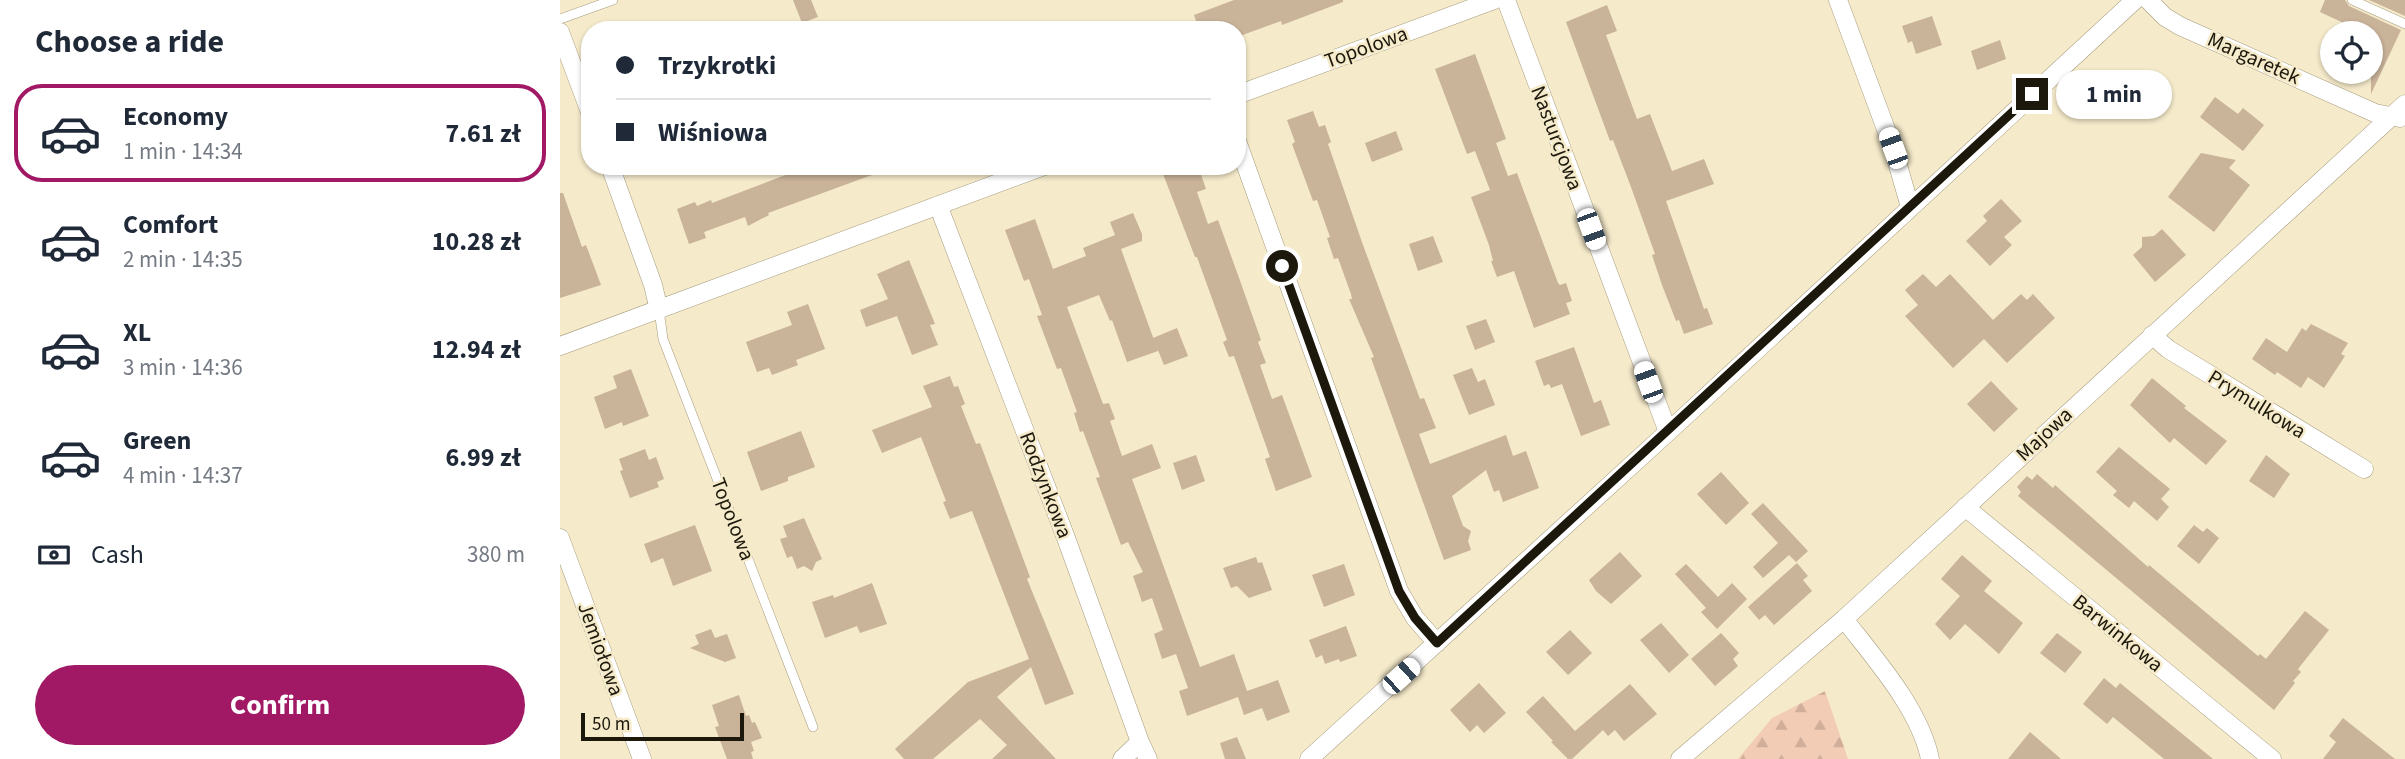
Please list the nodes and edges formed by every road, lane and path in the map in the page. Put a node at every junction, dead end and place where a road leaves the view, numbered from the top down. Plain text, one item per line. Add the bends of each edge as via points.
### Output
1 (613, 0) edge
2 (1494, 0) edge
3 (1506, 0) edge
4 (1838, 0) edge
5 (2134, 0) edge
6 (2148, 0) edge
7 (2352, 0) edge
8 (560, 19) edge
9 (2405, 24) edge
10 (560, 32) edge
11 (581, 88) edge
12 (1246, 91) edge
13 (2401, 113) edge
14 (1246, 166) edge
15 (613, 175) edge
16 (1020, 175) edge
17 (939, 205) junction
18 (1910, 207) junction
19 (659, 310) junction
20 (2152, 335) junction
21 (560, 346) edge
22 (1668, 432) junction
23 (2364, 469) dead end
24 (1965, 507) junction
25 (560, 538) edge
26 (1844, 619) junction
27 (1437, 643) junction
28 (813, 727) dead end
29 (1144, 751) edge
30 (642, 759) edge
31 (1122, 759) edge
32 (1309, 759) edge
33 (1680, 759) edge
34 (1930, 759) edge
35 (2272, 759) edge

1 - 8 lane
2 - 12 street, Topolowa
3 - 22 street, Nasturcjowa
4 - 18 street
5 - 18 street
6 - 13 street, Margaretek via 2180,26 2375,113
7 - 9 lane
10 - 11 street
13 - 20 street, Majowa
14 - 27 street via 1399,591
15 - 19 street
16 - 17 street
17 - 19 street
17 - 29 street, Rodzynkowa
18 - 22 street
19 - 21 street
19 - 28 lane, Topolowa via 663,339
20 - 23 street, Prymulkowa
20 - 24 street, Majowa
22 - 27 street
24 - 26 street, Majowa
24 - 35 street, Barwinkowa
25 - 30 street, Jemiołowa
26 - 33 street, Majowa
26 - 34 street via 1910,710
27 - 32 street
29 - 31 street, Rodzynkowa

